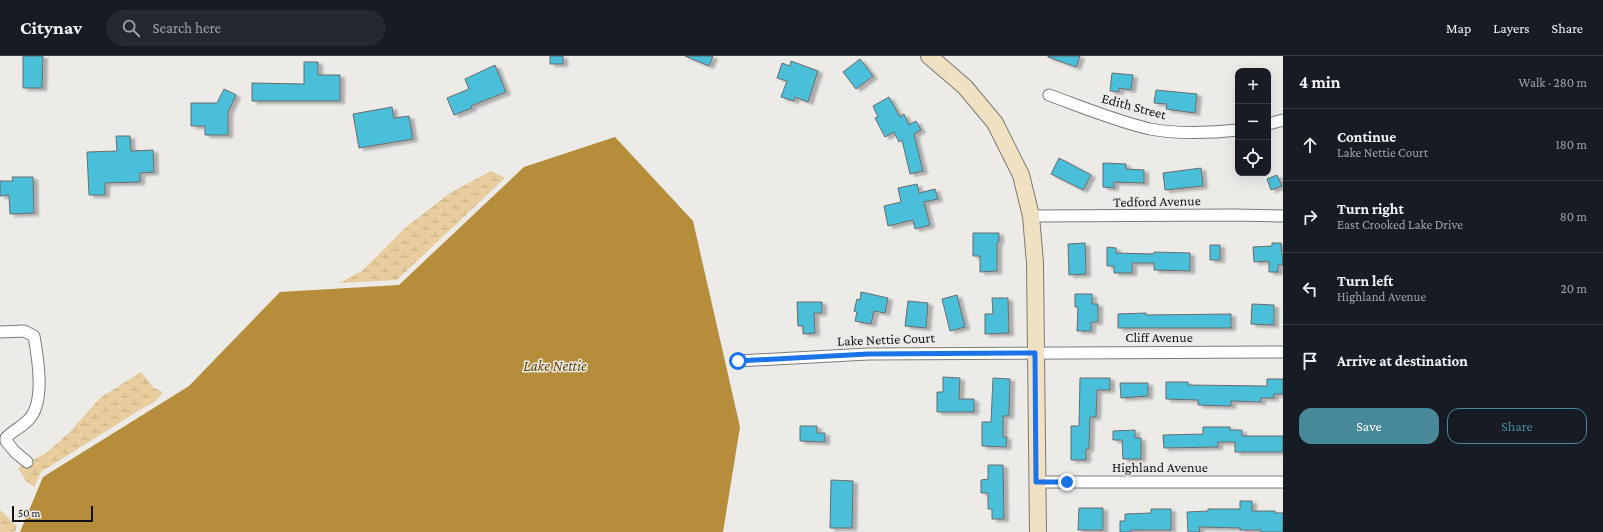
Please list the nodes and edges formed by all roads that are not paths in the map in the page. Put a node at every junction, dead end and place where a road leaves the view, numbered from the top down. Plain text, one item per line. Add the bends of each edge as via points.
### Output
1 (929, 56) edge
2 (1049, 95) dead end
3 (1283, 120) edge
4 (1271, 123) edge
5 (1235, 130) edge
6 (1031, 216) junction
7 (1283, 216) edge
8 (0, 332) edge
9 (1283, 352) edge
10 (1035, 353) junction
11 (738, 361) dead end
12 (27, 462) dead end
13 (1036, 482) junction
14 (1283, 482) edge
15 (1037, 506) junction
16 (1038, 532) edge
17 (1050, 532) edge

1 - 6 street via 965,87 995,123 1021,175
2 - 5 street, Edith Street via 1150,129 1168,132
3 - 4 street
6 - 7 street, Tedford Avenue
6 - 10 street via 1035,263
8 - 12 street via 24,331 34,336 39,399 30,419 6,438 15,452
9 - 10 street, Cliff Avenue
10 - 11 street, Lake Nettie Court via 868,354
10 - 13 street
13 - 14 street, Highland Avenue
13 - 15 street
15 - 16 street
15 - 17 street

